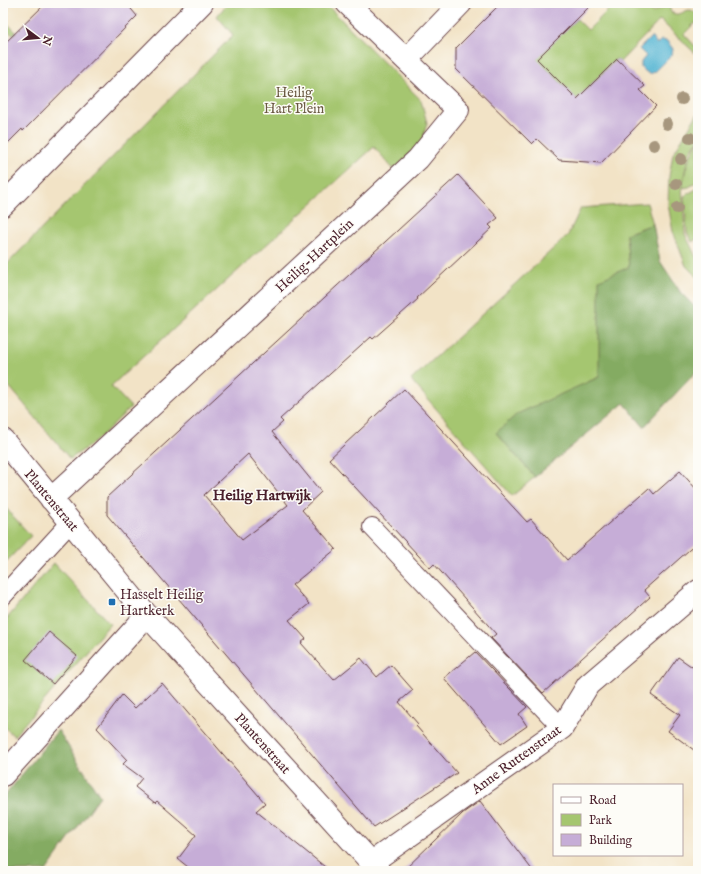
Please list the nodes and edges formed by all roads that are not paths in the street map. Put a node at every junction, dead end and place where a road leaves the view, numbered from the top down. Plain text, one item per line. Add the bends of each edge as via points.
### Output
1 (202, 3) edge
2 (347, 3) edge
3 (461, 3) edge
4 (406, 60) junction
5 (3, 205) edge
6 (3, 440) edge
7 (51, 499) junction
8 (71, 522) junction
9 (372, 527) dead end
10 (698, 592) edge
11 (3, 596) edge
12 (147, 614) junction
13 (562, 728) junction
14 (3, 775) edge
15 (375, 866) edge

1 - 5 street
2 - 4 street, Heilig-Hartplein
3 - 4 street
4 - 7 street, Heilig-Hartplein via 458,110 418,159
6 - 7 street, Plantenstraat
7 - 8 street, Plantenstraat
8 - 11 lane
8 - 12 street, Plantenstraat
9 - 13 lane
10 - 13 street, Anne Ruttenstraat via 588,685
12 - 14 street
12 - 15 street, Plantenstraat
13 - 15 street, Anne Ruttenstraat

